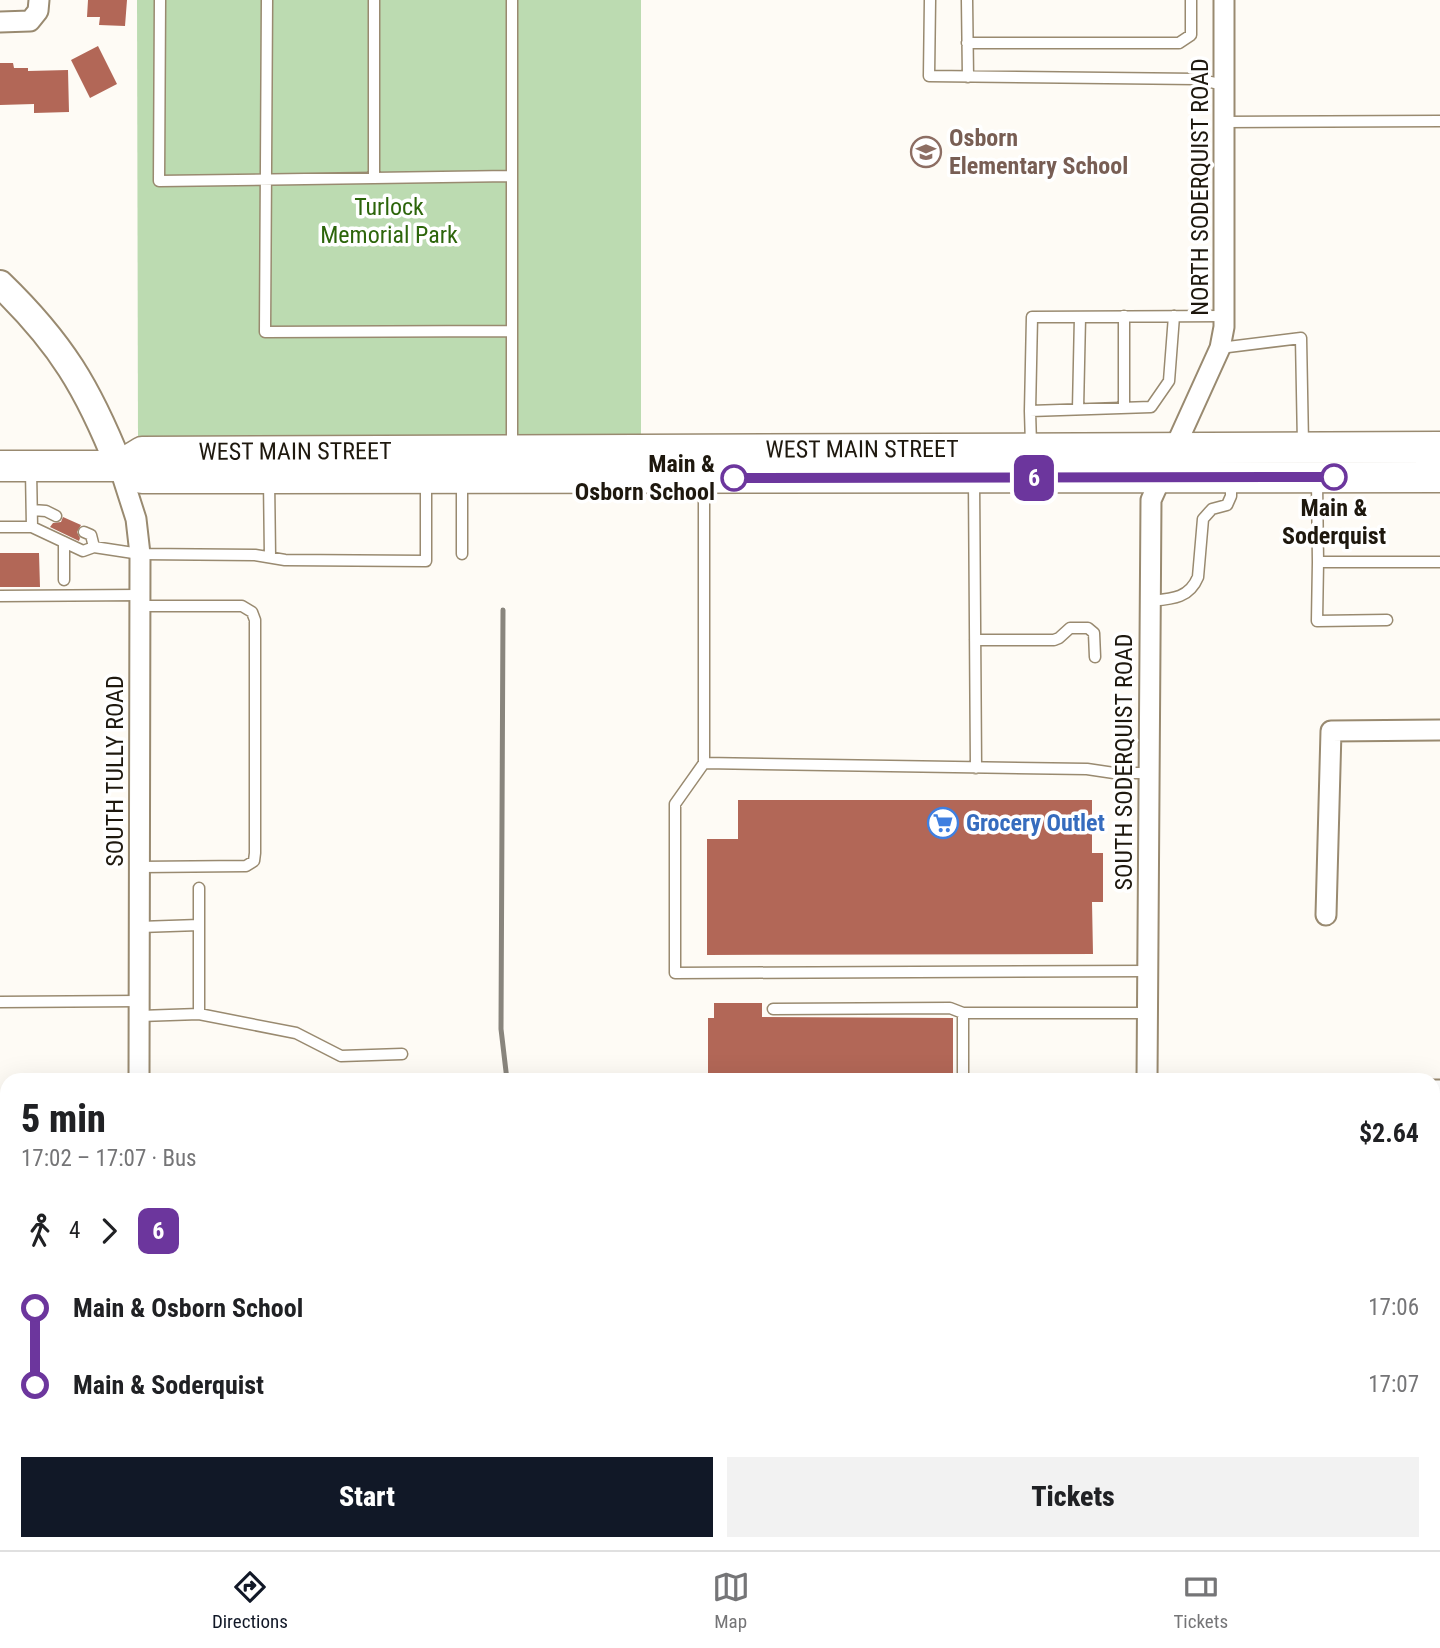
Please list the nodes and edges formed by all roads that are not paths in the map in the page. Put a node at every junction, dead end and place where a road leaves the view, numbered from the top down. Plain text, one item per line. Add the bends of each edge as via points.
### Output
1 (160, 0) edge
2 (267, 0) edge
3 (374, 0) edge
4 (512, 0) edge
5 (930, 0) edge
6 (967, 0) edge
7 (1191, 0) edge
8 (1224, 0) edge
9 (37, 9) edge
10 (0, 22) edge
11 (967, 43) junction
12 (968, 77) junction
13 (1224, 85) junction
14 (1440, 121) edge
15 (1224, 122) junction
16 (512, 176) junction
17 (374, 178) junction
18 (266, 179) junction
19 (0, 284) edge
20 (1124, 316) junction
21 (1174, 316) junction
22 (1225, 316) junction
23 (1080, 317) junction
24 (512, 331) junction
25 (1220, 348) junction
26 (1124, 408) junction
27 (1078, 409) junction
28 (1030, 411) junction
29 (1440, 447) edge
30 (1303, 448) junction
31 (1031, 449) junction
32 (1175, 449) junction
33 (512, 450) junction
34 (461, 464) junction
35 (0, 466) edge
36 (31, 466) junction
37 (119, 466) junction
38 (1162, 477) junction
39 (1231, 477) junction
40 (1317, 477) junction
41 (1440, 477) edge
42 (704, 478) junction
43 (269, 479) junction
44 (426, 479) junction
45 (974, 479) junction
46 (32, 510) junction
47 (56, 516) dead end
48 (0, 527) edge
49 (32, 527) junction
50 (84, 532) dead end
51 (64, 542) junction
52 (94, 547) junction
53 (140, 554) junction
54 (462, 554) dead end
55 (270, 557) junction
56 (1318, 562) junction
57 (1440, 562) edge
58 (64, 580) dead end
59 (0, 596) edge
60 (141, 600) junction
61 (1149, 601) junction
62 (1387, 620) dead end
63 (975, 640) junction
64 (1096, 657) dead end
65 (1440, 730) edge
66 (704, 763) junction
67 (976, 768) junction
68 (1148, 773) junction
69 (140, 867) junction
70 (199, 888) dead end
71 (1326, 915) dead end
72 (199, 925) junction
73 (140, 927) junction
74 (1147, 971) junction
75 (0, 1002) edge
76 (140, 1009) junction
77 (773, 1009) dead end
78 (963, 1013) junction
79 (1147, 1013) junction
80 (199, 1014) junction
81 (402, 1054) dead end
82 (139, 1073) edge
83 (963, 1073) edge
84 (1147, 1073) edge

1 - 18 lane via 159,181
2 - 18 lane
3 - 17 lane
4 - 16 lane
5 - 12 lane via 929,76
6 - 11 lane
7 - 11 lane via 1191,35 1180,43
8 - 13 street, NORTH SODERQUIST ROAD
9 - 10 street via 22,22
11 - 12 lane
12 - 13 lane via 1197,79
13 - 15 street, NORTH SODERQUIST ROAD
14 - 15 lane
15 - 22 street, NORTH SODERQUIST ROAD
16 - 17 lane
16 - 24 lane
17 - 18 lane
18 - 24 lane via 265,332
19 - 37 street via 71,366
20 - 21 lane
20 - 23 lane
20 - 26 lane
21 - 22 lane
21 - 26 lane via 1169,382 1150,407
22 - 25 street, NORTH SODERQUIST ROAD
23 - 27 lane
23 - 28 lane via 1032,317
24 - 33 lane
25 - 30 lane via 1301,338
25 - 32 street, NORTH SODERQUIST ROAD
26 - 27 lane
27 - 28 lane
28 - 31 lane
29 - 30 main road, WEST MAIN STREET
30 - 32 main road, WEST MAIN STREET
31 - 32 main road, WEST MAIN STREET
31 - 33 main road, WEST MAIN STREET
32 - 38 street, SOUTH SODERQUIST ROAD
33 - 34 main road, WEST MAIN STREET
34 - 37 main road, WEST MAIN STREET via 142,453
34 - 42 main road, WEST MAIN STREET
34 - 44 main road, WEST MAIN STREET
34 - 54 lane
35 - 36 main road, WEST MAIN STREET
36 - 37 main road, WEST MAIN STREET
36 - 46 lane
37 - 43 main road, WEST MAIN STREET via 142,478
37 - 53 street, SOUTH TULLY ROAD via 136,519
38 - 39 main road, WEST MAIN STREET
38 - 45 main road, WEST MAIN STREET
38 - 61 street, SOUTH SODERQUIST ROAD via 1151,500
39 - 40 main road, WEST MAIN STREET
39 - 61 lane via 1230,501 1203,519 1195,584 1176,598
40 - 41 main road, WEST MAIN STREET
40 - 56 lane
42 - 45 main road, WEST MAIN STREET
42 - 66 lane
43 - 44 main road, WEST MAIN STREET
43 - 55 lane
44 - 55 lane via 426,561
45 - 63 lane
46 - 47 lane
46 - 49 lane
48 - 49 lane
49 - 51 lane
50 - 52 lane via 91,536
51 - 52 lane via 83,551
51 - 58 lane
52 - 53 lane
53 - 55 lane
53 - 60 street, SOUTH TULLY ROAD
56 - 57 lane
56 - 62 lane via 1317,621
59 - 60 lane
60 - 69 street, SOUTH TULLY ROAD
60 - 69 lane via 242,606 252,611 256,620 256,853 246,866
61 - 68 street, SOUTH SODERQUIST ROAD
63 - 64 lane via 1054,640 1070,628 1088,628 1095,635
63 - 67 lane
65 - 71 street via 1331,731
66 - 67 lane
66 - 74 lane via 675,804 676,973
67 - 68 lane
68 - 74 street, SOUTH SODERQUIST ROAD
69 - 73 street, SOUTH TULLY ROAD
70 - 72 lane
72 - 73 lane
72 - 80 lane
73 - 76 street, SOUTH TULLY ROAD
74 - 79 street, SOUTH SODERQUIST ROAD
75 - 76 lane
76 - 80 lane
76 - 82 street, SOUTH TULLY ROAD
77 - 78 lane via 950,1009
78 - 79 lane
78 - 83 lane
79 - 84 street, SOUTH SODERQUIST ROAD
80 - 81 lane via 296,1033 341,1056

